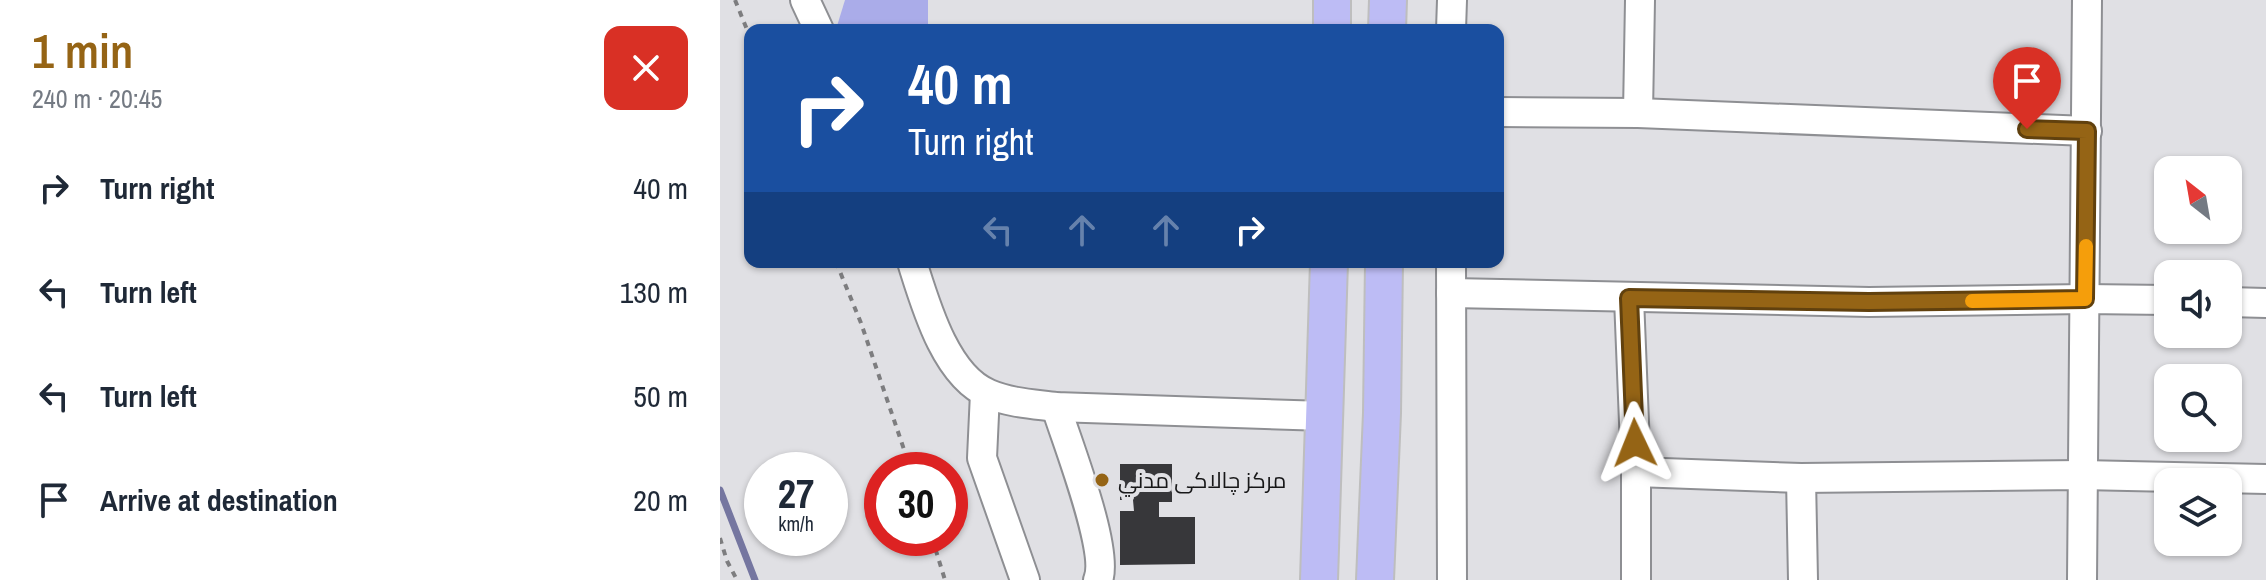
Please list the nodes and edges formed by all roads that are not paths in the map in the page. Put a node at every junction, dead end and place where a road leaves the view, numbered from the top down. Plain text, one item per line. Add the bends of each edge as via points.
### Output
1 (805, 0) edge
2 (1332, 0) edge
3 (1388, 0) edge
4 (1452, 0) edge
5 (1640, 0) edge
6 (2087, 0) edge
7 (816, 24) edge
8 (1332, 24) edge
9 (1387, 24) edge
10 (1451, 24) edge
11 (1504, 112) edge
12 (1638, 113) junction
13 (2087, 131) junction
14 (914, 268) edge
15 (1328, 268) edge
16 (1384, 268) edge
17 (1451, 268) edge
18 (1451, 293) junction
19 (1629, 298) junction
20 (2085, 299) junction
21 (2154, 300) edge
22 (2242, 302) edge
23 (2266, 303) edge
24 (985, 393) junction
25 (1056, 407) junction
26 (1382, 413) junction
27 (1325, 416) junction
28 (1636, 472) junction
29 (2082, 475) junction
30 (1801, 478) junction
31 (2266, 479) edge
32 (1025, 580) edge
33 (1098, 580) edge
34 (1319, 580) edge
35 (1375, 580) edge
36 (1452, 580) edge
37 (1636, 580) edge
38 (1803, 580) edge
39 (2082, 580) edge

1 - 7 street
2 - 8 main road
3 - 9 main road
4 - 10 street
5 - 12 street
6 - 13 street
11 - 12 street
12 - 13 street
13 - 20 street
14 - 24 street via 949,354 963,377
15 - 27 main road
16 - 26 main road
17 - 18 street
18 - 19 street
18 - 36 street
19 - 20 street
19 - 28 street
20 - 21 street
20 - 29 street
22 - 23 street
24 - 25 street
24 - 32 street via 982,458
25 - 27 street
25 - 33 street via 1100,547
26 - 27 main road
26 - 35 main road
27 - 34 main road
28 - 30 street
28 - 37 street
29 - 30 street
29 - 31 street
29 - 39 street
30 - 38 street

